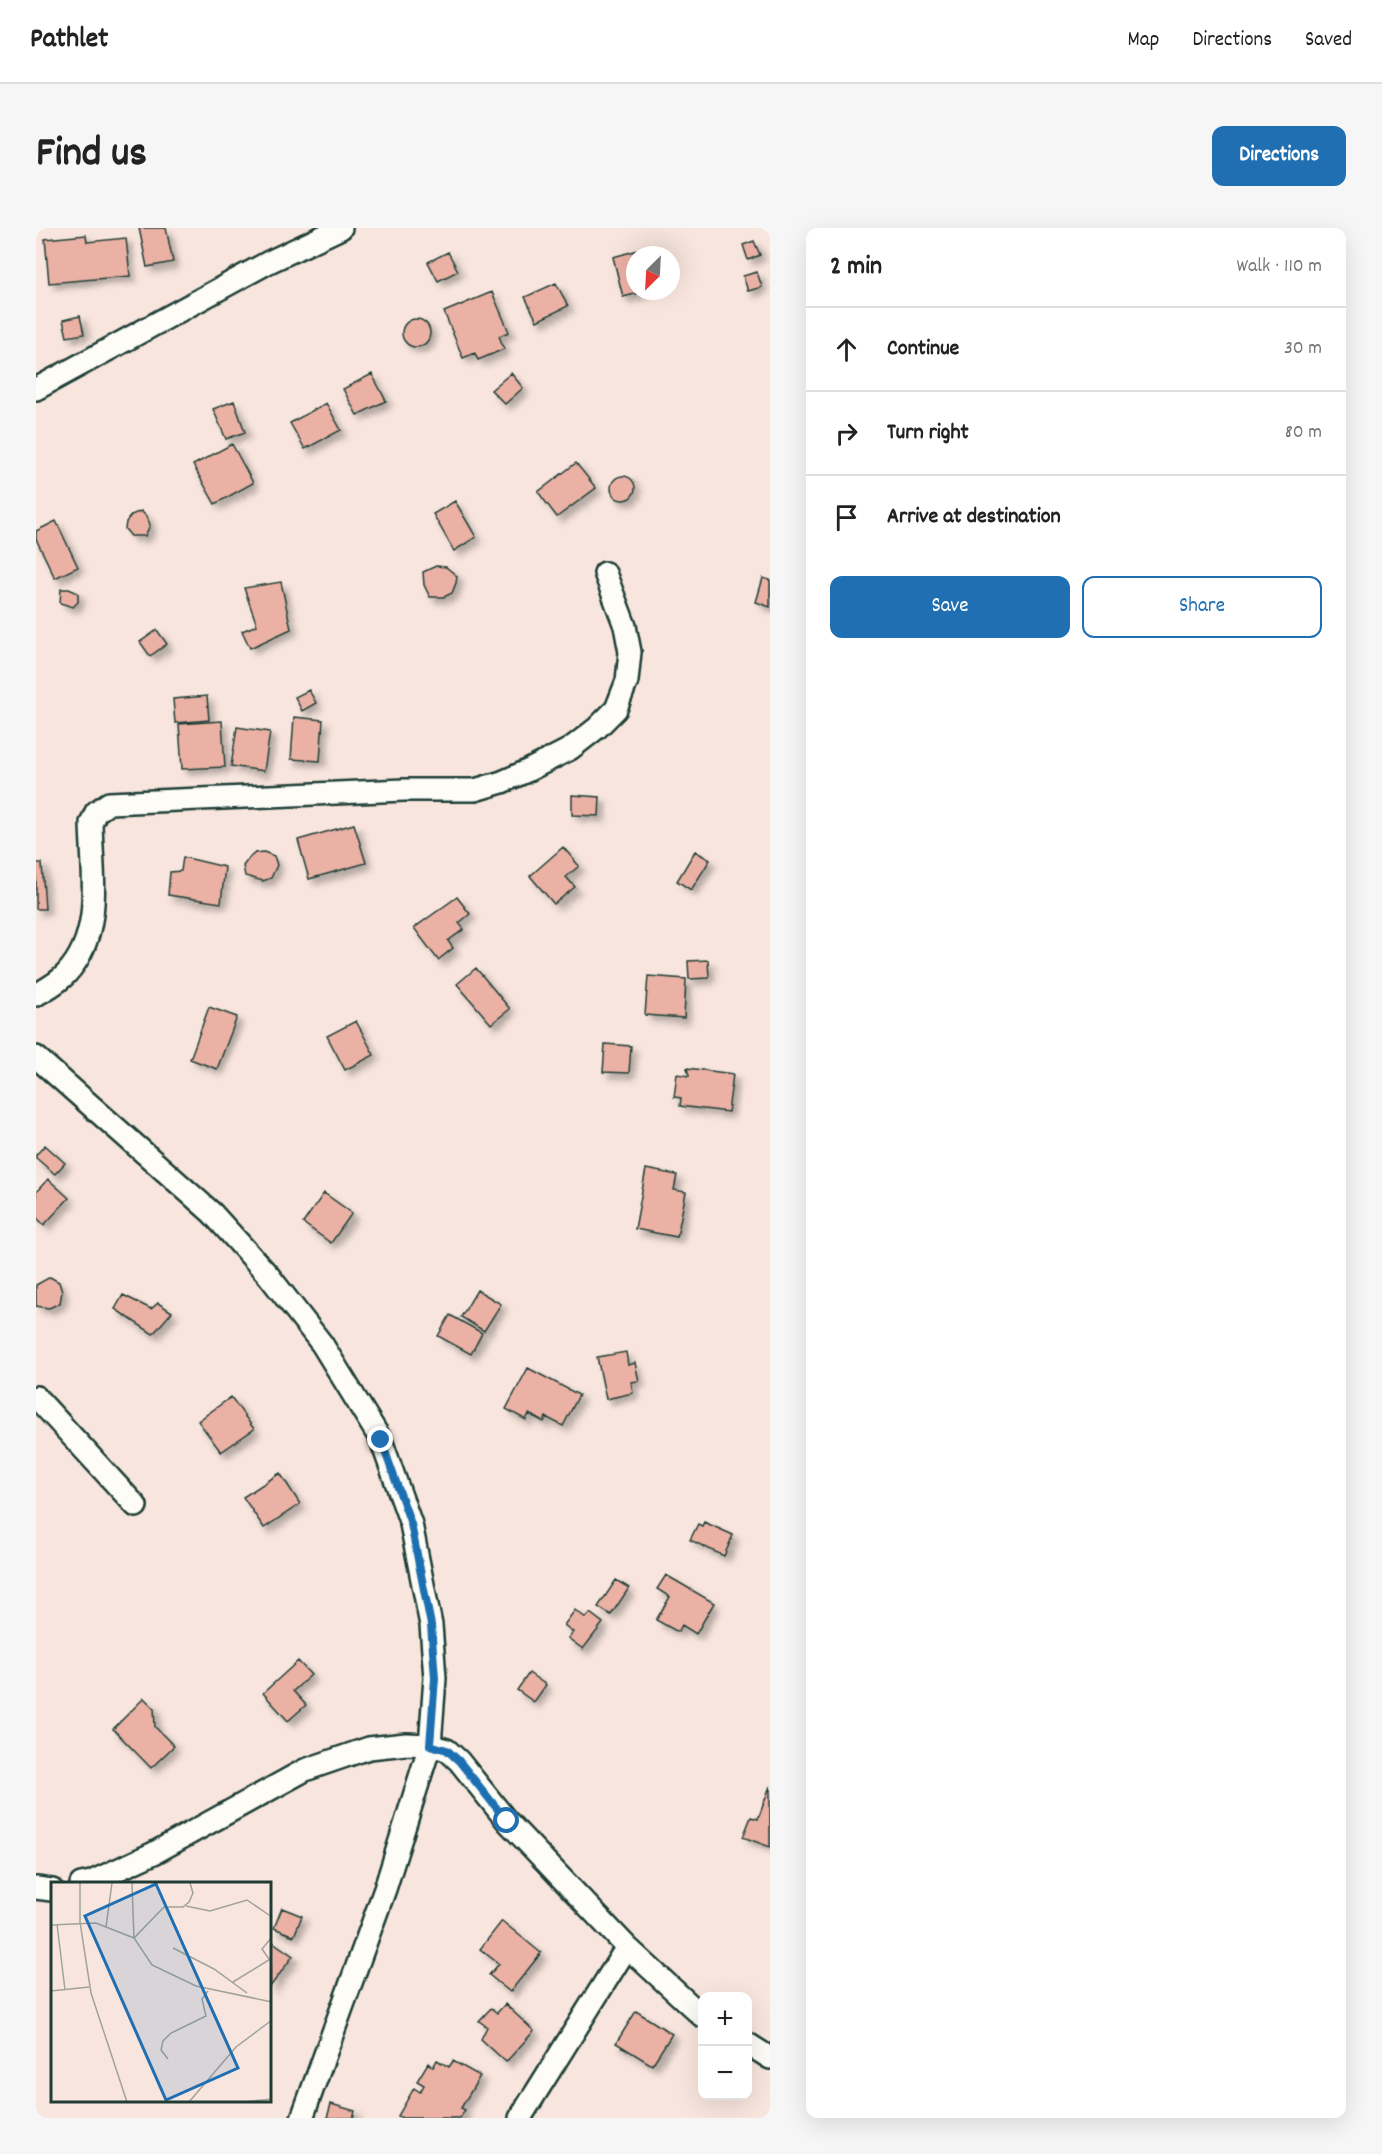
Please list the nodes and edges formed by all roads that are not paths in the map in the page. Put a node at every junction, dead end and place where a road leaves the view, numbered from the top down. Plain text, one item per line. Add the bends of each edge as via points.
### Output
1 (341, 228) edge
2 (36, 389) edge
3 (605, 573) dead end
4 (36, 995) edge
5 (36, 1057) edge
6 (36, 1397) edge
7 (136, 1506) dead end
8 (430, 1745) junction
9 (91, 1882) edge
10 (36, 1888) edge
11 (51, 1890) edge
12 (627, 1947) junction
13 (698, 2012) edge
14 (750, 2046) edge
15 (770, 2058) edge
16 (302, 2118) edge
17 (520, 2118) edge

1 - 2 street via 269,262
3 - 4 street via 626,626 630,652 627,681 616,709 597,728 570,748 502,782 475,790 109,803 96,812 91,823 93,912 88,937 65,976
5 - 8 street via 212,1213 269,1276 322,1344 381,1440 411,1524 431,1625 435,1678
6 - 7 street
8 - 9 street via 369,1748 305,1770 154,1853
8 - 12 street via 447,1750 459,1761 507,1821
8 - 16 street via 385,1889
10 - 11 street
12 - 13 street
12 - 17 street
14 - 15 street

